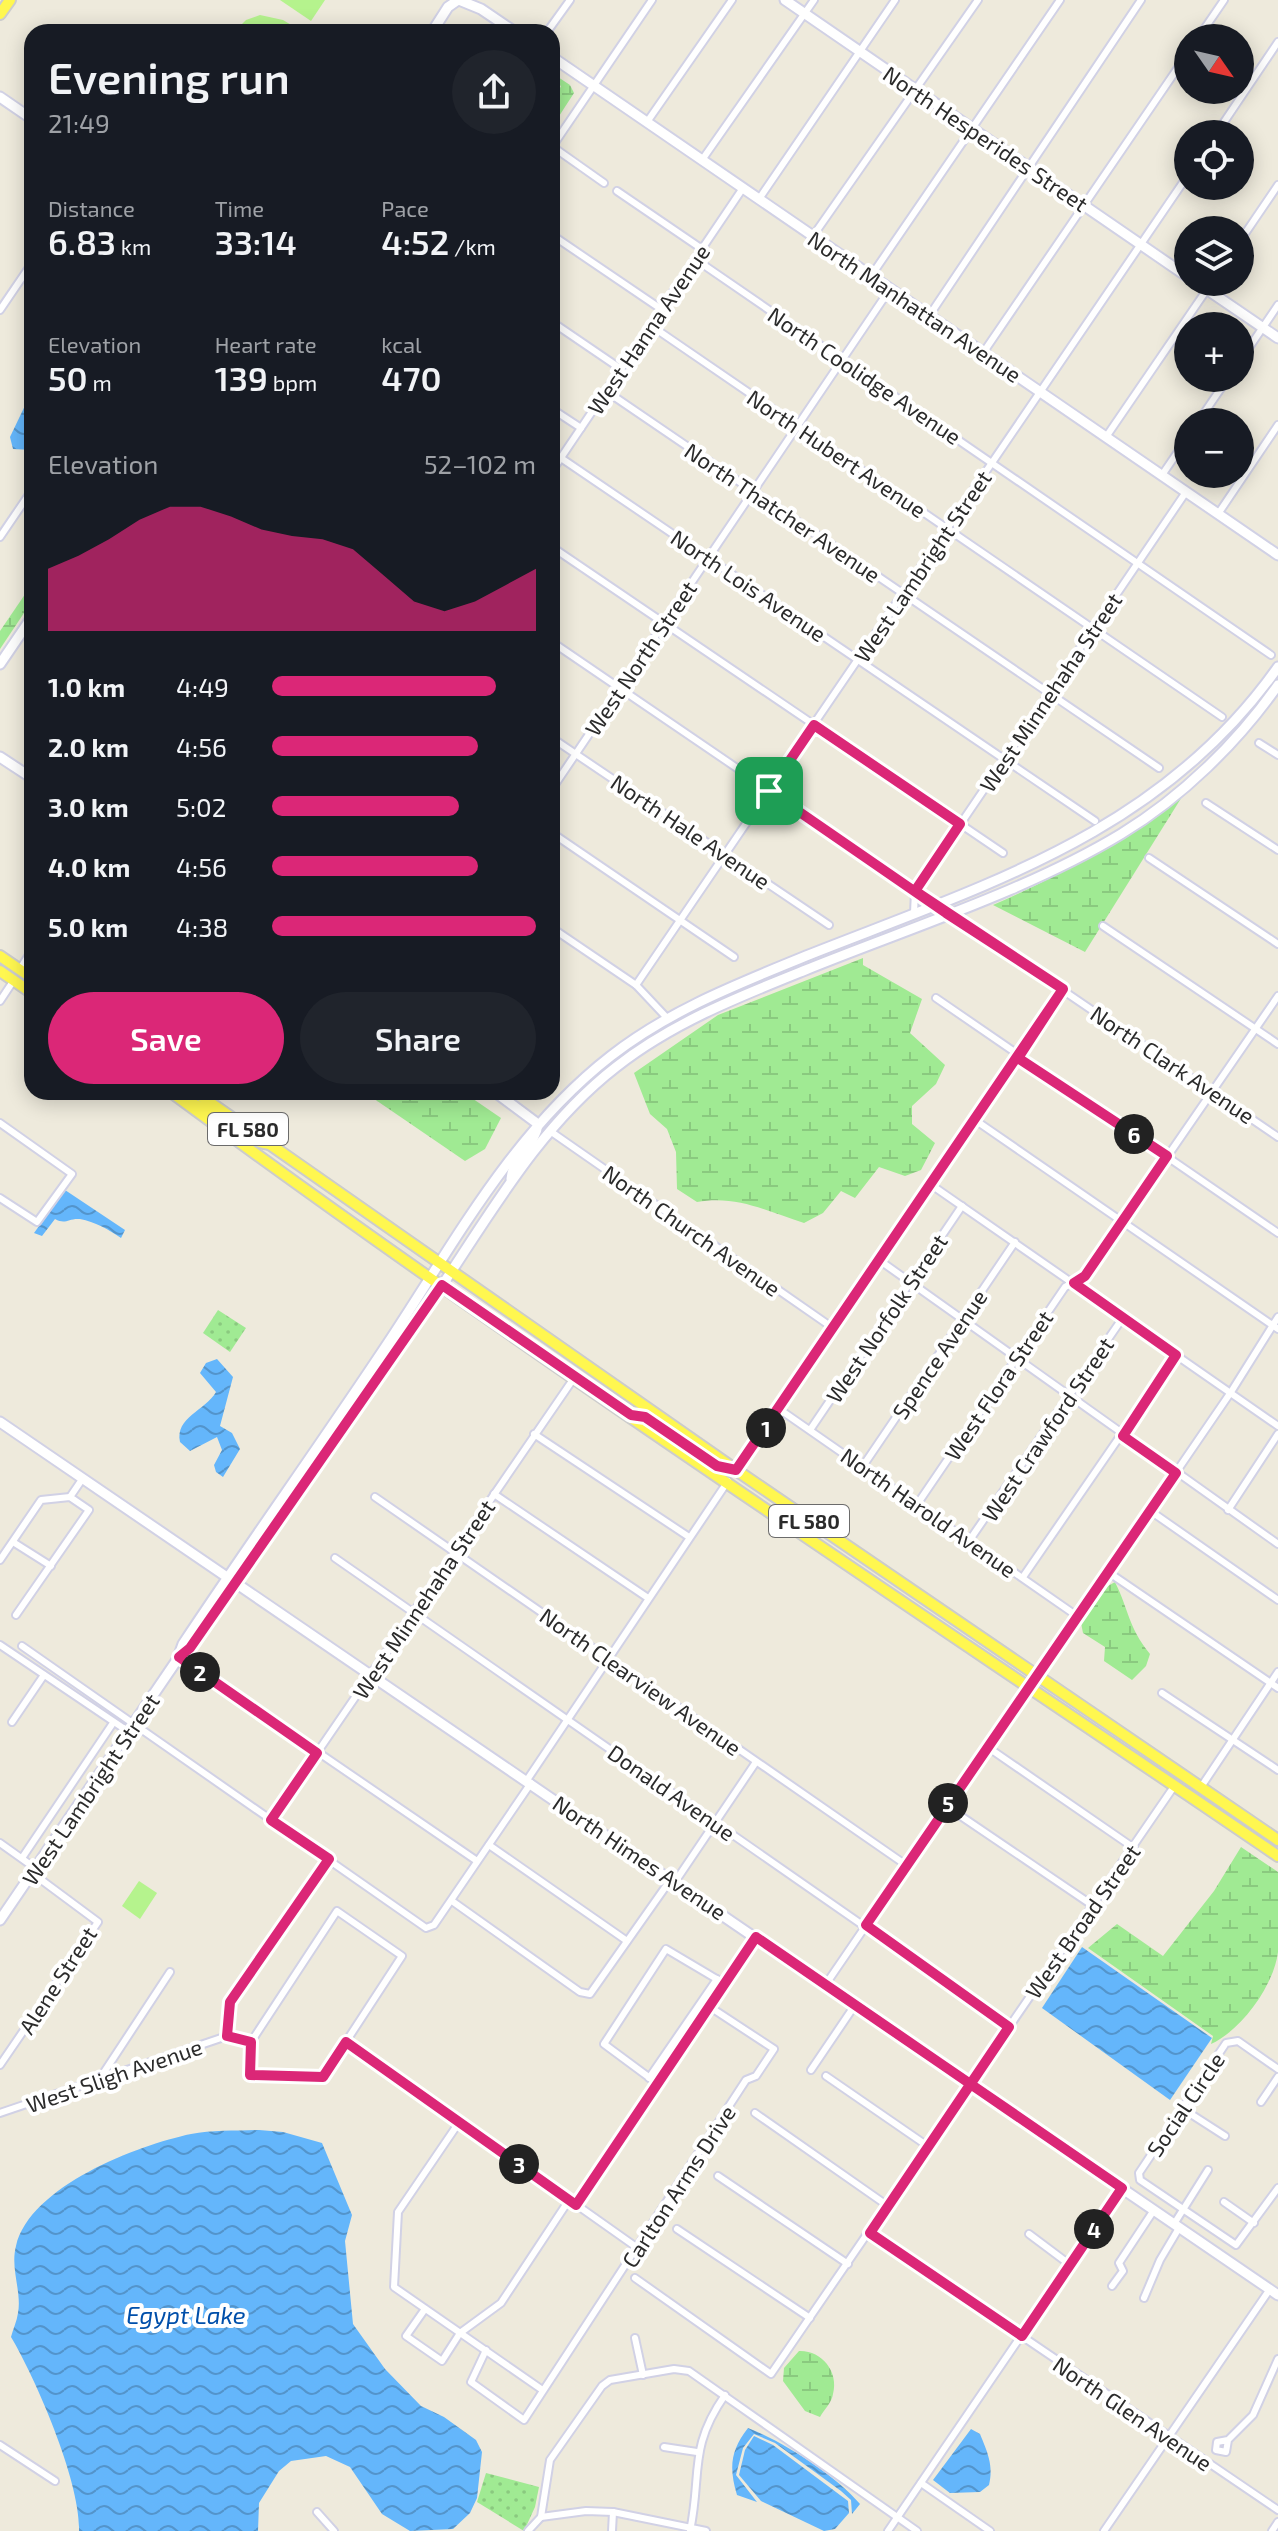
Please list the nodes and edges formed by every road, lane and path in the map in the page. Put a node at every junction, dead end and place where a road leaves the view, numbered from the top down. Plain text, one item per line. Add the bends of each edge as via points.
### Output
1 (10, 0) edge
2 (570, 0) edge
3 (652, 0) edge
4 (732, 0) edge
5 (785, 0) edge
6 (814, 0) edge
7 (895, 0) edge
8 (978, 0) edge
9 (1060, 0) edge
10 (1141, 0) edge
11 (1224, 0) edge
12 (457, 1) edge
13 (484, 4) edge
14 (0, 14) edge
15 (804, 14) junction
16 (438, 24) edge
17 (506, 24) edge
18 (553, 24) edge
19 (1208, 24) edge
20 (1278, 42) edge
21 (860, 52) junction
22 (560, 63) edge
23 (1174, 74) edge
24 (594, 86) junction
25 (916, 90) junction
26 (0, 97) edge
27 (24, 114) edge
28 (1225, 120) edge
29 (647, 122) junction
30 (972, 128) junction
31 (560, 135) edge
32 (560, 153) edge
33 (702, 160) junction
34 (1028, 167) junction
35 (604, 183) dead end
36 (1278, 185) edge
37 (743, 188) junction
38 (617, 191) dead end
39 (1174, 196) edge
40 (759, 199) junction
41 (1084, 206) junction
42 (1254, 220) edge
43 (813, 236) junction
44 (560, 240) edge
45 (1141, 245) junction
46 (702, 249) junction
47 (695, 259) junction
48 (1174, 267) edge
49 (24, 275) edge
50 (871, 276) junction
51 (890, 289) junction
52 (1202, 296) edge
53 (1222, 296) edge
54 (1278, 305) edge
55 (661, 309) junction
56 (0, 310) edge
57 (929, 316) junction
58 (650, 325) junction
59 (560, 327) edge
60 (1263, 328) junction
61 (1278, 338) edge
62 (1254, 341) edge
63 (983, 353) junction
64 (842, 360) junction
65 (621, 369) junction
66 (606, 391) junction
67 (1041, 392) junction
68 (560, 414) edge
69 (1278, 425) edge
70 (798, 426) junction
71 (581, 428) junction
72 (1106, 437) junction
73 (1174, 457) edge
74 (561, 458) joint
75 (993, 463) junction
76 (1162, 475) junction
77 (753, 491) junction
78 (1186, 492) junction
79 (24, 502) edge
80 (1218, 514) junction
81 (948, 528) junction
82 (0, 537) edge
83 (1276, 550) edge
84 (560, 552) edge
85 (708, 558) junction
86 (1138, 563) junction
87 (903, 594) junction
88 (664, 623) junction
89 (1093, 628) junction
90 (24, 629) edge
91 (560, 647) edge
92 (1271, 655) dead end
93 (858, 660) junction
94 (0, 664) edge
95 (1278, 667) edge
96 (1278, 685) edge
97 (620, 688) junction
98 (1049, 694) junction
99 (1222, 717) dead end
100 (814, 725) junction
101 (560, 743) edge
102 (1259, 743) dead end
103 (576, 754) junction
104 (1278, 755) edge
105 (0, 757) edge
106 (1004, 759) junction
107 (1159, 768) dead end
108 (24, 773) edge
109 (560, 777) edge
110 (769, 791) junction
111 (1206, 803) dead end
112 (1095, 821) dead end
113 (960, 824) junction
114 (560, 838) edge
115 (1278, 850) edge
116 (1003, 853) dead end
117 (726, 855) junction
118 (1149, 858) dead end
119 (915, 891) junction
120 (935, 905) junction
121 (914, 913) junction
122 (946, 913) junction
123 (681, 920) junction
124 (829, 925) dead end
125 (1103, 926) dead end
126 (560, 933) edge
127 (1278, 944) edge
128 (0, 956) edge
129 (734, 957) dead end
130 (0, 963) edge
131 (24, 965) edge
132 (21, 970) junction
133 (0, 971) edge
134 (24, 973) edge
135 (14, 980) junction
136 (24, 980) edge
137 (636, 985) junction
138 (24, 987) edge
139 (1063, 989) junction
140 (1278, 996) edge
141 (936, 998) dead end
142 (0, 1001) edge
143 (667, 1017) junction
144 (673, 1029) junction
145 (1255, 1030) junction
146 (1278, 1044) edge
147 (1018, 1058) junction
148 (587, 1077) junction
149 (1212, 1091) junction
150 (207, 1100) edge
151 (506, 1100) edge
152 (184, 1101) joint
153 (975, 1120) junction
154 (0, 1123) edge
155 (538, 1124) junction
156 (550, 1131) junction
157 (1278, 1137) edge
158 (270, 1144) junction
159 (1167, 1156) junction
160 (263, 1160) junction
161 (302, 1165) junction
162 (510, 1182) junction
163 (930, 1184) junction
164 (0, 1198) edge
165 (962, 1206) junction
166 (1122, 1221) junction
167 (1278, 1233) edge
168 (1015, 1242) junction
169 (879, 1260) junction
170 (440, 1263) junction
171 (452, 1271) junction
172 (431, 1278) junction
173 (911, 1283) junction
174 (1074, 1283) junction
175 (442, 1285) junction
176 (1124, 1316) junction
177 (1278, 1317) edge
178 (962, 1322) junction
179 (1275, 1327) edge
180 (833, 1328) junction
181 (1176, 1355) junction
182 (1016, 1360) junction
183 (574, 1377) junction
184 (1231, 1392) junction
185 (1068, 1396) junction
186 (779, 1409) junction
187 (631, 1415) junction
188 (0, 1422) edge
189 (1278, 1426) edge
190 (810, 1430) junction
191 (534, 1434) junction
192 (1278, 1434) edge
193 (1123, 1436) junction
194 (863, 1466) junction
195 (736, 1470) junction
196 (1176, 1473) junction
197 (83, 1478) junction
198 (728, 1481) junction
199 (494, 1494) junction
200 (70, 1497) junction
201 (375, 1497) dead end
202 (916, 1506) junction
203 (1149, 1510) junction
204 (1228, 1510) junction
205 (823, 1530) junction
206 (808, 1535) junction
207 (689, 1537) junction
208 (969, 1541) junction
209 (13, 1542) junction
210 (1278, 1544) edge
211 (455, 1551) junction
212 (335, 1558) dead end
213 (0, 1560) edge
214 (51, 1566) junction
215 (1108, 1572) junction
216 (1023, 1577) junction
217 (232, 1579) junction
218 (911, 1590) junction
219 (648, 1598) junction
220 (1278, 1600) edge
221 (413, 1612) junction
222 (920, 1612) junction
223 (16, 1615) dead end
224 (1077, 1616) junction
225 (966, 1628) junction
226 (0, 1645) edge
227 (22, 1646) dead end
228 (179, 1657) junction
229 (608, 1657) junction
230 (1278, 1672) edge
231 (44, 1675) junction
232 (371, 1675) junction
233 (1037, 1676) junction
234 (1270, 1683) junction
235 (1027, 1685) junction
236 (1278, 1688) edge
237 (1162, 1693) dead end
238 (568, 1720) junction
239 (12, 1722) dead end
240 (113, 1723) junction
241 (131, 1729) junction
242 (1231, 1739) junction
243 (986, 1746) junction
244 (1117, 1747) junction
245 (317, 1753) junction
246 (756, 1762) junction
247 (1278, 1770) edge
248 (529, 1781) junction
249 (1175, 1785) junction
250 (1201, 1787) junction
251 (946, 1806) junction
252 (271, 1820) junction
253 (715, 1822) junction
254 (1242, 1832) junction
255 (1278, 1840) edge
256 (0, 1843) edge
257 (489, 1845) junction
258 (1134, 1848) junction
259 (1278, 1849) edge
260 (1278, 1856) edge
261 (22, 1858) junction
262 (329, 1859) junction
263 (477, 1861) junction
264 (906, 1865) junction
265 (34, 1870) junction
266 (673, 1881) junction
267 (452, 1901) junction
268 (1092, 1905) junction
269 (0, 1920) edge
270 (866, 1925) junction
271 (756, 1937) junction
272 (627, 1941) junction
273 (170, 1972) dead end
274 (717, 1979) junction
275 (725, 1984) junction
276 (826, 1984) junction
277 (855, 2005) junction
278 (710, 2007) junction
279 (1009, 2027) junction
280 (227, 2036) junction
281 (251, 2042) junction
282 (346, 2042) junction
283 (0, 2065) edge
284 (1278, 2069) edge
285 (811, 2070) dead end
286 (826, 2076) dead end
287 (1278, 2077) edge
288 (649, 2078) junction
289 (97, 2083) junction
290 (658, 2084) junction
291 (972, 2085) junction
292 (1261, 2102) dead end
293 (1183, 2109) junction
294 (0, 2113) edge
295 (755, 2113) dead end
296 (460, 2121) junction
297 (1225, 2136) dead end
298 (929, 2147) junction
299 (1208, 2170) dead end
300 (718, 2176) dead end
301 (1122, 2188) junction
302 (1278, 2188) edge
303 (572, 2202) junction
304 (1224, 2202) dead end
305 (888, 2206) junction
306 (1182, 2209) junction
307 (1154, 2210) junction
308 (1254, 2223) junction
309 (1174, 2224) junction
310 (677, 2229) dead end
311 (870, 2233) junction
312 (1029, 2234) dead end
313 (639, 2249) junction
314 (848, 2264) junction
315 (1069, 2264) junction
316 (635, 2278) dead end
317 (1112, 2286) dead end
318 (1274, 2292) edge
319 (1144, 2298) dead end
320 (425, 2309) junction
321 (810, 2318) junction
322 (460, 2333) junction
323 (1022, 2336) junction
324 (635, 2338) dead end
325 (486, 2350) junction
326 (1278, 2359) edge
327 (643, 2375) junction
328 (541, 2389) junction
329 (725, 2395) junction
330 (1168, 2436) junction
331 (1228, 2440) dead end
332 (0, 2445) edge
333 (664, 2447) dead end
334 (697, 2452) junction
335 (55, 2481) dead end
336 (921, 2483) junction
337 (1278, 2510) edge
338 (317, 2512) dead end
339 (613, 2512) junction
340 (541, 2517) junction
341 (898, 2518) junction
342 (1278, 2522) edge
343 (691, 2528) edge
344 (334, 2531) edge
345 (528, 2531) edge
346 (612, 2531) edge
347 (706, 2531) edge
348 (888, 2531) edge
349 (917, 2531) edge
350 (990, 2531) edge
351 (1104, 2531) edge
352 (1272, 2531) edge

1 - 14 main road
2 - 18 street
3 - 24 street
4 - 29 street
5 - 15 main road, North Hesperides Street
6 - 15 street
7 - 21 street
8 - 25 street
9 - 30 street
10 - 34 street
11 - 19 street
12 - 13 main road
12 - 16 main road
13 - 17 main road
15 - 21 main road, North Hesperides Street
15 - 33 street
20 - 28 street
21 - 25 main road, North Hesperides Street
21 - 40 street
22 - 24 main road, North Manhattan Avenue
23 - 41 street
24 - 29 main road, North Manhattan Avenue
24 - 31 street
25 - 30 main road, North Hesperides Street
25 - 43 street
26 - 27 main road
29 - 33 main road, North Manhattan Avenue
30 - 34 main road, North Hesperides Street
30 - 50 street
32 - 35 street
33 - 37 main road, North Manhattan Avenue
34 - 41 main road, North Hesperides Street
34 - 57 street
36 - 42 street
37 - 40 main road, North Manhattan Avenue
37 - 46 street, West Hanna Avenue
38 - 46 street
39 - 45 street, West Lambright Street
40 - 43 main road, North Manhattan Avenue
41 - 45 main road, North Hesperides Street
41 - 63 street
43 - 50 main road, North Manhattan Avenue
44 - 55 street
45 - 48 main road, North Hesperides Street
45 - 67 street, West Lambright Street
46 - 47 street, West Hanna Avenue
47 - 55 street, West Hanna Avenue
47 - 64 street, North Coolidge Avenue
49 - 56 street
50 - 51 main road, North Manhattan Avenue
51 - 57 main road, North Manhattan Avenue
51 - 64 street, West North Street
52 - 72 street
53 - 60 main road
54 - 60 street
55 - 58 street, West Hanna Avenue
57 - 63 main road, North Manhattan Avenue
58 - 65 street, West Hanna Avenue
58 - 70 street, North Hubert Avenue
59 - 65 street
60 - 61 main road
60 - 62 street
63 - 67 main road, North Manhattan Avenue
64 - 70 street, West North Street
64 - 75 street, North Coolidge Avenue
65 - 66 street, West Hanna Avenue
66 - 71 street, West Hanna Avenue
66 - 77 street, North Thatcher Avenue
67 - 72 main road, North Manhattan Avenue
67 - 75 street, West Lambright Street
68 - 71 street
69 - 80 street
70 - 77 street, West North Street
70 - 81 street, North Hubert Avenue
71 - 74 street, West Hanna Avenue
72 - 76 main road, North Manhattan Avenue
73 - 76 street
74 - 85 street, North Lois Avenue
75 - 81 street, West Lambright Street
75 - 86 street, North Coolidge Avenue
76 - 78 main road, North Manhattan Avenue
77 - 85 street, West North Street
77 - 87 street, North Thatcher Avenue
78 - 80 main road, North Manhattan Avenue
78 - 86 street, West Minnehaha Street
79 - 82 street
80 - 83 main road, North Manhattan Avenue
81 - 87 street, West Lambright Street
81 - 89 street, North Hubert Avenue
84 - 88 street
85 - 88 street, West North Street
85 - 93 street, North Lois Avenue
86 - 89 street, West Minnehaha Street
86 - 92 street, North Coolidge Avenue
87 - 93 street, West Lambright Street
87 - 98 street, North Thatcher Avenue
88 - 97 street, West North Street
88 - 100 street
89 - 98 street, West Minnehaha Street
89 - 99 street, North Hubert Avenue
90 - 94 main road
91 - 97 street, North Clark Avenue
93 - 100 street, West Lambright Street
93 - 106 street, North Lois Avenue
95 - 120 main road via 1218,738 1148,798 1072,846
96 - 122 main road via 1221,754 1122,834
97 - 103 street, West North Street
97 - 110 street, North Clark Avenue
98 - 106 street, West Minnehaha Street
98 - 107 street, North Thatcher Avenue
100 - 110 street, West Lambright Street
100 - 113 street
101 - 103 street, North Hale Avenue
102 - 104 street
103 - 109 street, West North Street
103 - 117 street, North Hale Avenue
105 - 108 main road
106 - 112 street, North Lois Avenue
106 - 113 street, West Minnehaha Street
110 - 117 street, West Lambright Street
110 - 119 street, North Clark Avenue
111 - 115 street
113 - 116 street
113 - 119 street, West Minnehaha Street
114 - 123 street
117 - 123 street, West Lambright Street
117 - 124 street, North Hale Avenue
118 - 127 street
119 - 120 street, North Clark Avenue
119 - 121 street
120 - 121 main road
120 - 122 street, North Clark Avenue
121 - 143 main road
122 - 139 street, North Clark Avenue
122 - 144 main road via 735,998
123 - 129 street
123 - 137 street, West Lambright Street
125 - 145 street
126 - 137 street
128 - 132 main road
130 - 132 main road
131 - 132 main road
132 - 134 main road
133 - 135 main road
135 - 136 main road
135 - 138 main road
135 - 142 street
137 - 143 street
139 - 147 street
139 - 149 street, North Clark Avenue
140 - 145 street, West Flora Street
141 - 147 street
143 - 144 street
143 - 148 main road
144 - 156 main road via 616,1066
145 - 146 street
145 - 149 street, West Flora Street
147 - 153 street
147 - 159 street
148 - 155 main road
148 - 156 main road via 555,1115
149 - 157 street, North Clark Avenue
149 - 159 street, West Flora Street
150 - 158 main road, FL 580
151 - 155 main road
152 - 158 main road via 206,1109 255,1143
152 - 160 main road, FL 580
153 - 163 street
153 - 166 street
154 - 164 street via 72,1174 37,1222
155 - 162 main road
155 - 170 main road, West Lambright Street
156 - 162 main road
156 - 180 street, North Church Avenue
158 - 161 main road, FL 580
159 - 166 street, West Flora Street
159 - 167 street
160 - 161 main road via 275,1157
160 - 172 main road, FL 580
161 - 170 main road, FL 580
162 - 171 main road, West Lambright Street
163 - 165 street
163 - 169 street
165 - 168 street
165 - 173 street, West Norfolk Street
166 - 174 street, West Flora Street via 1085,1276
166 - 179 street
168 - 174 street
168 - 178 street, Spence Avenue
169 - 173 street
169 - 180 street
170 - 171 main road, FL 580
170 - 172 main road, West Lambright Street
171 - 175 main road, West Lambright Street
171 - 195 main road, FL 580
172 - 175 main road, FL 580
172 - 217 main road, West Lambright Street
173 - 178 street
173 - 190 street, West Norfolk Street
174 - 176 street
174 - 182 street, West Flora Street via 1065,1287
175 - 183 main road, FL 580
175 - 217 main road, West Lambright Street
176 - 181 street
176 - 185 street, West Crawford Street
177 - 179 street
178 - 182 street
178 - 194 street, Spence Avenue
179 - 184 street
180 - 186 street
181 - 184 street
181 - 193 street
182 - 185 street
182 - 202 street, West Flora Street
183 - 187 main road, FL 580
183 - 191 street, West Minnehaha Street
184 - 189 street
184 - 196 street
185 - 193 street
185 - 208 street, West Crawford Street
186 - 190 street, North Harold Avenue
186 - 195 street
187 - 195 main road via 645,1417 717,1466
187 - 198 main road, FL 580
188 - 197 main road, North Himes Avenue
190 - 194 street, North Harold Avenue
191 - 199 street, West Minnehaha Street
191 - 207 street
192 - 204 street
193 - 196 street
193 - 216 street
194 - 202 street, North Harold Avenue
195 - 205 main road, FL 580
196 - 203 street
196 - 204 street
197 - 200 street
197 - 217 main road, North Himes Avenue
198 - 205 main road via 746,1484 801,1522
198 - 206 main road, FL 580
198 - 207 street
199 - 211 street, West Minnehaha Street
199 - 219 street
200 - 209 street via 41,1500
200 - 214 street via 89,1510
201 - 211 street, North Clearview Avenue
202 - 208 street, North Harold Avenue
203 - 215 street
203 - 220 street
204 - 210 street
205 - 218 main road, FL 580
206 - 218 main road via 823,1538 894,1587
206 - 222 main road, FL 580
207 - 219 street
208 - 216 street, North Harold Avenue
209 - 213 street
209 - 214 street
211 - 221 street, West Minnehaha Street
211 - 229 street, North Clearview Avenue
212 - 221 street, Donald Avenue
214 - 223 street
215 - 224 street
215 - 234 street
216 - 224 street, North Harold Avenue
217 - 228 main road, West Lambright Street
217 - 232 main road, North Himes Avenue
218 - 225 main road, FL 580
219 - 229 street
221 - 232 street, West Minnehaha Street
221 - 238 street, Donald Avenue
222 - 225 main road
222 - 235 main road, FL 580
224 - 233 street
225 - 233 main road, FL 580
226 - 231 street
227 - 241 street via 132,1721
228 - 241 main road, West Lambright Street
228 - 245 street
229 - 238 street
229 - 246 street, North Clearview Avenue
230 - 234 street
231 - 239 street
231 - 240 street
232 - 245 street, West Minnehaha Street
232 - 248 main road, North Himes Avenue
233 - 235 street
233 - 250 main road, FL 580
234 - 236 street
234 - 242 street
235 - 243 street
235 - 244 main road, FL 580
237 - 242 street
238 - 248 street
238 - 253 street, Donald Avenue
240 - 241 street
240 - 261 street
241 - 252 street
241 - 265 main road, West Lambright Street
242 - 247 street
242 - 250 street
243 - 251 street
243 - 258 street
244 - 249 main road, FL 580
244 - 250 main road via 1135,1750 1183,1784
245 - 252 street, West Minnehaha Street
245 - 263 street
246 - 253 street
246 - 264 street, North Clearview Avenue
248 - 257 street
248 - 266 main road, North Himes Avenue
249 - 254 main road, FL 580
249 - 258 street, West Broad Street
250 - 255 main road, FL 580
251 - 264 street
251 - 268 street
252 - 262 street
253 - 266 street
253 - 270 street, Donald Avenue
254 - 259 main road
254 - 260 main road, FL 580
256 - 261 street
257 - 263 street
257 - 272 street
258 - 268 street, West Broad Street
261 - 265 street
262 - 267 street via 426,1928
262 - 280 street, West Sligh Avenue via 230,2002
263 - 267 street
264 - 270 street
265 - 269 main road, West Lambright Street
265 - 283 street, Alene Street via 98,1922
266 - 271 main road, North Himes Avenue
266 - 272 street
267 - 272 street via 580,1992 590,1994
268 - 279 street, West Broad Street
270 - 276 street
270 - 279 street, Donald Avenue
271 - 275 street
271 - 276 main road, North Himes Avenue
273 - 289 street
274 - 275 street
274 - 288 street
274 - 288 street via 666,1949 604,2044
275 - 278 street
276 - 277 main road, North Himes Avenue
277 - 285 street
277 - 291 main road, North Himes Avenue
278 - 290 street
278 - 313 street, Carlton Arms Drive via 774,2049 730,2104
279 - 291 street, West Broad Street
280 - 281 street, West Sligh Avenue
280 - 289 street, West Sligh Avenue
281 - 282 street via 250,2075 323,2077
281 - 282 street via 337,1911 402,1956
282 - 296 street
284 - 293 street, Social Circle via 1238,2041 1226,2043
286 - 298 street
287 - 292 street
288 - 290 street
289 - 294 street, West Sligh Avenue
290 - 303 street
291 - 298 street, West Broad Street
291 - 301 main road, North Himes Avenue
293 - 297 street
293 - 306 street, Social Circle via 1139,2173 1140,2180
295 - 305 street
296 - 303 street
296 - 320 street via 398,2212 394,2287
298 - 305 street, West Broad Street
299 - 306 street
300 - 314 street
301 - 307 main road, North Himes Avenue
301 - 315 street
302 - 308 street, Social Circle
303 - 313 street
303 - 322 street via 501,2303
304 - 308 street
305 - 311 street, West Broad Street
306 - 308 street, Social Circle via 1236,2245
306 - 309 street
307 - 309 main road, North Himes Avenue
307 - 317 street via 1119,2263 1123,2271
309 - 318 main road, North Himes Avenue
309 - 319 street
310 - 321 street
311 - 314 street, West Broad Street
311 - 323 street, North Glen Avenue
312 - 315 street
313 - 328 street, Carlton Arms Drive
314 - 321 street, West Broad Street
315 - 323 street
316 - 321 street, West Broad Street via 771,2374
318 - 330 street
320 - 322 street
320 - 322 street via 406,2336 442,2361
322 - 325 street
323 - 330 street, North Glen Avenue
323 - 336 street
324 - 327 street
325 - 328 street
325 - 328 street, Carlton Arms Drive via 471,2382 524,2420
326 - 331 street via 1253,2415
327 - 329 street via 689,2371
327 - 340 street via 610,2380 593,2396 550,2460
329 - 334 street via 707,2420
329 - 341 street
330 - 337 street, North Glen Avenue
330 - 351 street
332 - 335 street
333 - 334 street
334 - 343 street
336 - 341 street
336 - 350 street
338 - 344 street
339 - 340 street
339 - 343 street
339 - 346 street
340 - 345 street
341 - 348 street
341 - 349 street
342 - 352 street
343 - 347 street

